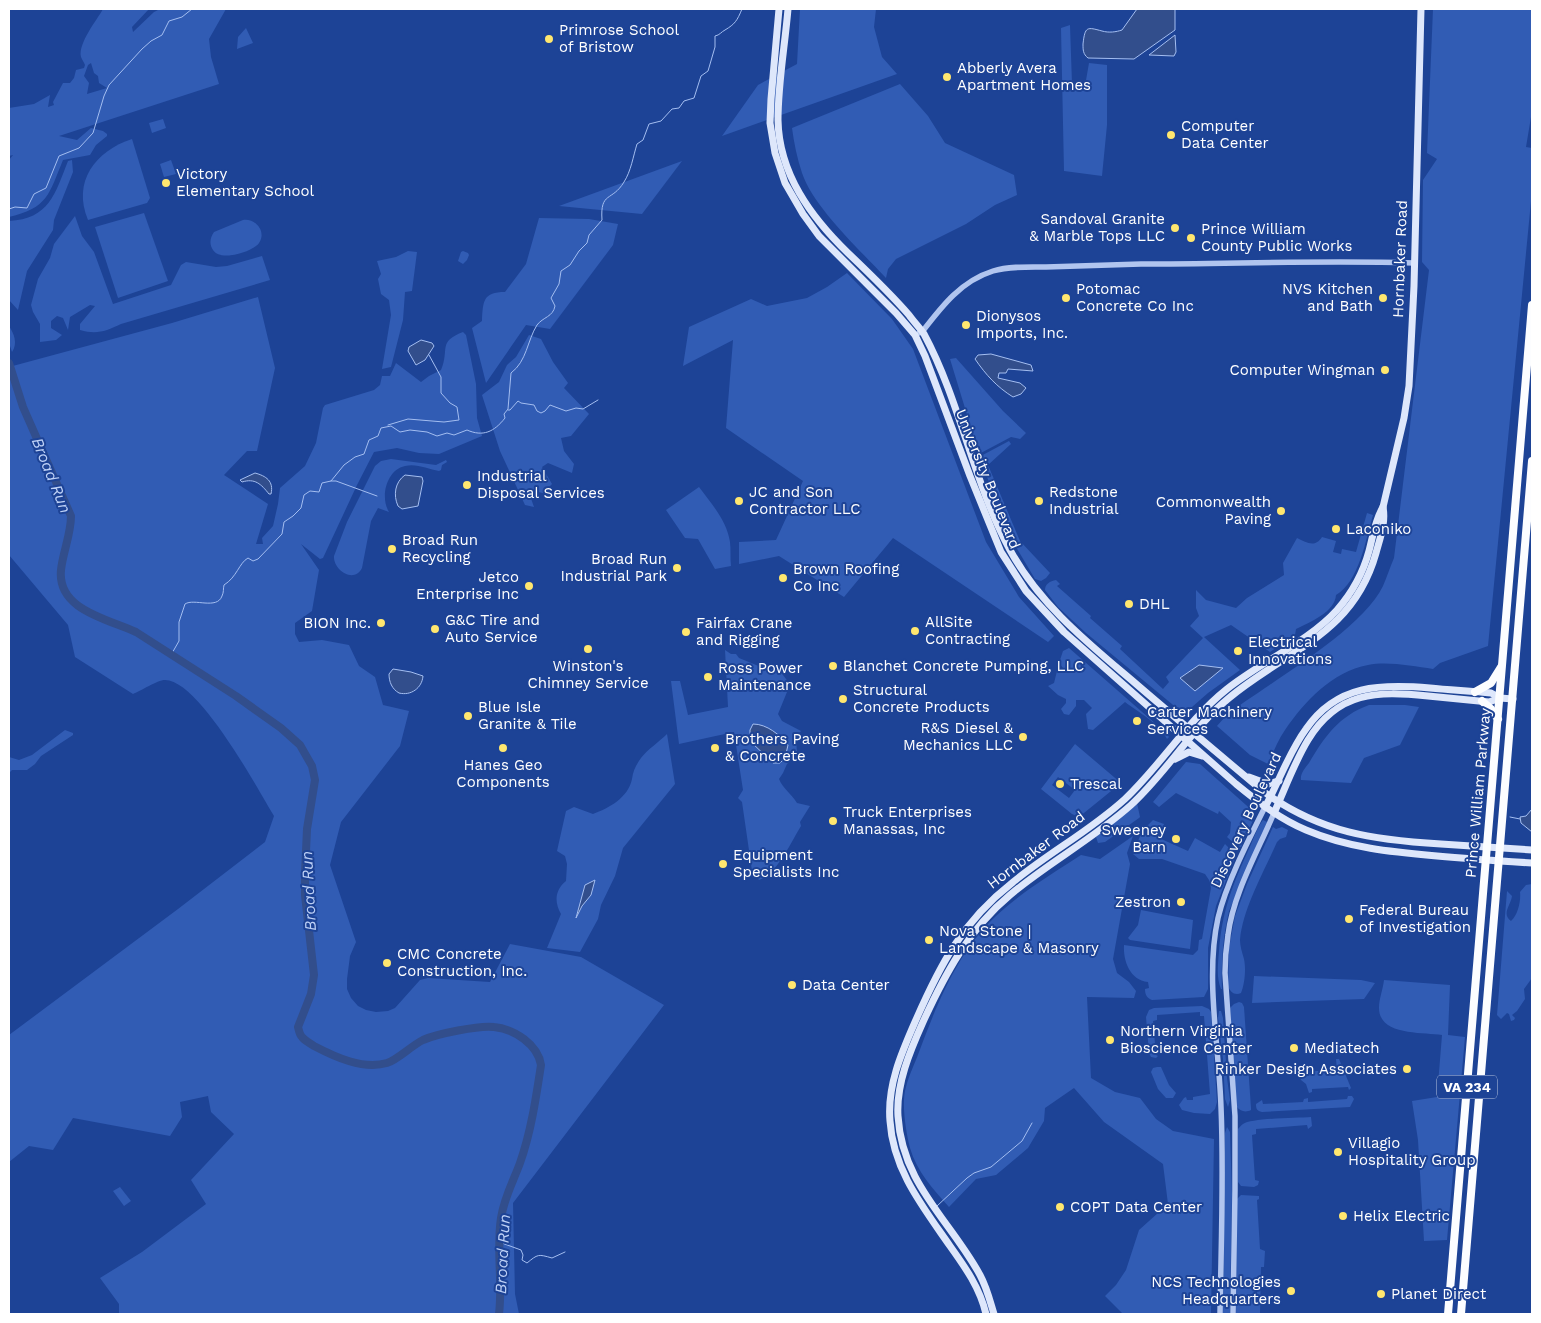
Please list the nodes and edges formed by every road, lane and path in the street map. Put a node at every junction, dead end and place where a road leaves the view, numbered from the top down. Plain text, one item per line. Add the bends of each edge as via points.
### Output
1 (779, 9) edge
2 (788, 9) edge
3 (1421, 9) edge
4 (1414, 263) junction
5 (1532, 305) edge
6 (922, 332) junction
7 (915, 336) junction
8 (1532, 461) edge
9 (1383, 507) junction
10 (1503, 663) junction
11 (1475, 692) junction
12 (1500, 698) junction
13 (1512, 699) junction
14 (1482, 701) junction
15 (1340, 703) junction
16 (1498, 719) junction
17 (1188, 728) junction
18 (1194, 733) junction
19 (1181, 736) junction
20 (1187, 741) junction
21 (1205, 757) junction
22 (1170, 761) junction
23 (1244, 775) junction
24 (1279, 781) junction
25 (1284, 789) junction
26 (1271, 797) junction
27 (1279, 802) junction
28 (1265, 807) junction
29 (1274, 813) junction
30 (1297, 813) junction
31 (1487, 848) junction
32 (1500, 848) junction
33 (1532, 850) edge
34 (1486, 860) junction
35 (1499, 861) junction
36 (1532, 863) edge
37 (959, 1243) junction
38 (952, 1248) junction
39 (986, 1314) edge
40 (994, 1314) edge
41 (1220, 1314) edge
42 (1233, 1314) edge
43 (1448, 1314) edge
44 (1461, 1314) edge

1 - 7 main road, University Boulevard via 770,123 785,183 819,236
2 - 6 main road, University Boulevard via 778,122 788,170 802,200 821,225 895,298
3 - 4 main road, Hornbaker Road
4 - 6 street via 1010,268 983,275 959,290 945,302
4 - 9 main road, Hornbaker Road via 1407,404
5 - 10 highway, Prince William Parkway / VA 234
6 - 7 street
6 - 17 main road, University Boulevard via 952,399 999,528 1019,566 1066,623
7 - 19 main road, University Boulevard via 942,398 988,524 1014,573 1031,597 1064,632
8 - 13 highway, Prince William Parkway / VA 234
9 - 17 main road, Hornbaker Road via 1360,574 1337,610 1225,691
9 - 18 main road, Hornbaker Road via 1385,518 1369,574 1361,591 1341,616 1321,635 1237,691
10 - 11 highway via 1493,681
10 - 12 highway, Prince William Parkway / VA 234
11 - 12 main road, Discovery Boulevard via 1491,693
11 - 15 main road, Discovery Boulevard via 1387,686 1356,691
12 - 13 main road, Discovery Boulevard
12 - 14 main road, Discovery Boulevard
12 - 16 highway, Prince William Parkway / VA 234
13 - 32 highway, Prince William Parkway / VA 234
14 - 15 main road, Discovery Boulevard via 1385,693
14 - 16 highway
15 - 24 main road, Discovery Boulevard via 1325,708 1306,728
15 - 25 main road, Discovery Boulevard via 1315,730
16 - 31 highway, Prince William Parkway / VA 234
17 - 18 main road, University Boulevard
17 - 19 main road, Hornbaker Road
18 - 20 main road, Hornbaker Road
18 - 23 main road, University Boulevard
19 - 20 main road, University Boulevard
19 - 38 main road, Hornbaker Road via 1118,805 1014,881 983,908 949,952 928,993 896,1070 890,1098 890,1122 894,1149 905,1178
20 - 21 main road, University Boulevard
20 - 22 main road, Hornbaker Road
21 - 22 main road via 1188,752
21 - 28 main road, University Boulevard
22 - 37 main road, Hornbaker Road via 1131,804 994,909 959,951 919,1031 902,1080 898,1109 900,1133 919,1186
23 - 24 main road via 1268,784
23 - 26 main road, University Boulevard
24 - 26 main road, Discovery Boulevard
25 - 27 main road, Discovery Boulevard
25 - 30 main road via 1288,802
26 - 27 main road, University Boulevard
26 - 28 main road, Discovery Boulevard
27 - 29 main road, Discovery Boulevard
27 - 30 main road, University Boulevard
28 - 29 main road, University Boulevard
28 - 41 street, Discovery Boulevard via 1222,906 1214,945 1212,971 1223,1169
29 - 34 main road, University Boulevard via 1305,830 1346,844 1388,852
29 - 42 street, Discovery Boulevard via 1236,902 1226,955 1235,1116
30 - 31 main road, University Boulevard via 1332,828 1367,837
31 - 32 main road, University Boulevard
31 - 34 highway, Prince William Parkway / VA 234
32 - 33 main road, University Boulevard
32 - 35 highway, Prince William Parkway / VA 234
34 - 35 main road, University Boulevard
34 - 43 highway, Prince William Parkway / VA 234
35 - 36 main road, University Boulevard
35 - 44 highway, Prince William Parkway / VA 234
37 - 38 main road
37 - 40 main road, Hornbaker Road via 981,1277
38 - 39 main road, Hornbaker Road via 969,1272

